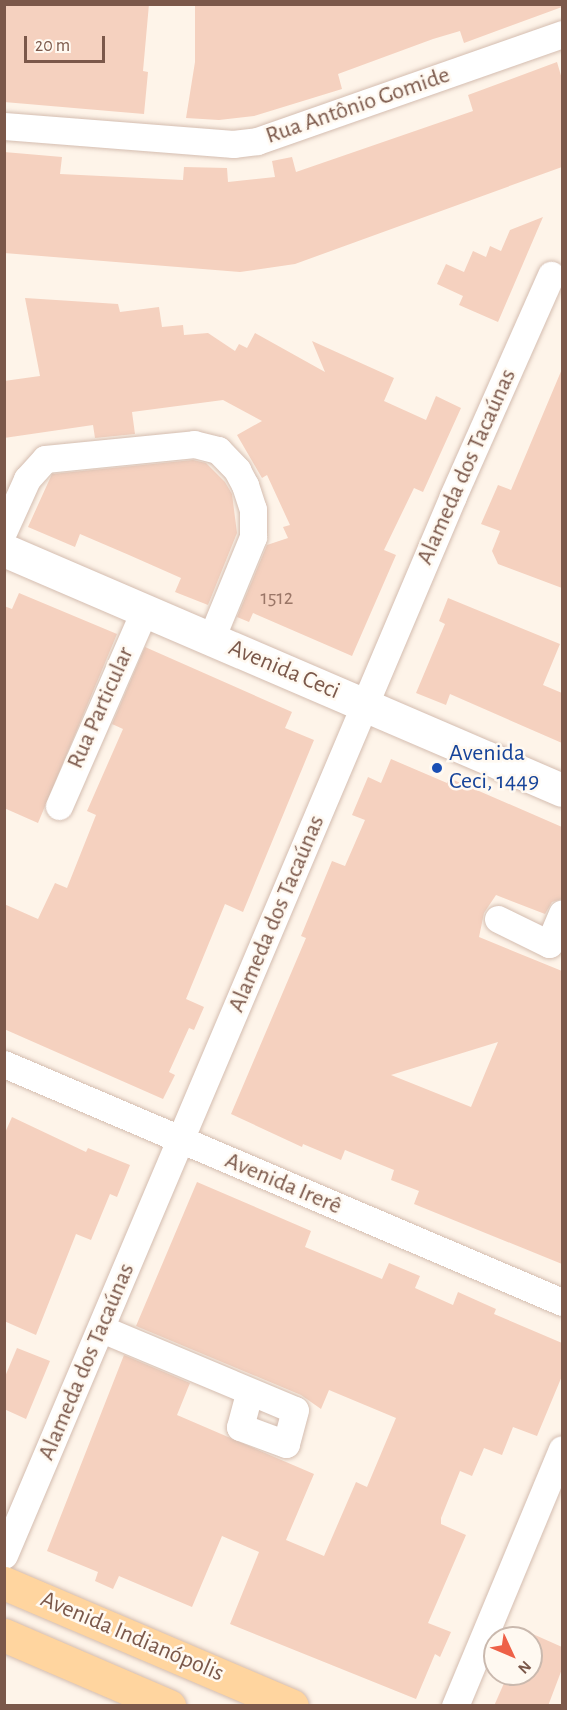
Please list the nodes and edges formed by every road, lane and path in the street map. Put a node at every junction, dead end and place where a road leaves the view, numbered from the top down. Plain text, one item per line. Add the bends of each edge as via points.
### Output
1 (562, 34) edge
2 (4, 126) edge
3 (551, 275) dead end
4 (4, 530) edge
5 (4, 550) edge
6 (144, 611) junction
7 (210, 639) junction
8 (365, 704) junction
9 (562, 790) edge
10 (59, 806) dead end
11 (562, 914) edge
12 (498, 919) dead end
13 (4, 1064) edge
14 (182, 1141) junction
15 (562, 1302) edge
16 (102, 1329) junction
17 (249, 1393) dead end
18 (562, 1449) edge
19 (4, 1555) edge
20 (4, 1583) edge
21 (4, 1635) edge
22 (169, 1706) edge
23 (292, 1706) edge
24 (455, 1706) edge

1 - 2 street, Rua Antônio Gomide via 257,141 233,144
3 - 8 street, Alameda dos Tacaúnas
4 - 7 street via 27,479 45,459 194,444 218,450 245,485 253,509 253,537
5 - 6 street, Avenida Ceci
6 - 7 street, Avenida Ceci
6 - 10 street, Rua Particular
7 - 8 street, Avenida Ceci
8 - 9 street, Avenida Ceci
8 - 14 street, Alameda dos Tacaúnas
11 - 12 street via 549,944
13 - 14 street, Avenida Irerê
14 - 15 street, Avenida Irerê
14 - 16 street, Alameda dos Tacaúnas
16 - 17 street
16 - 19 street, Alameda dos Tacaúnas
18 - 24 street
20 - 23 main road, Avenida Indianópolis
21 - 22 main road, Avenida Indianópolis

